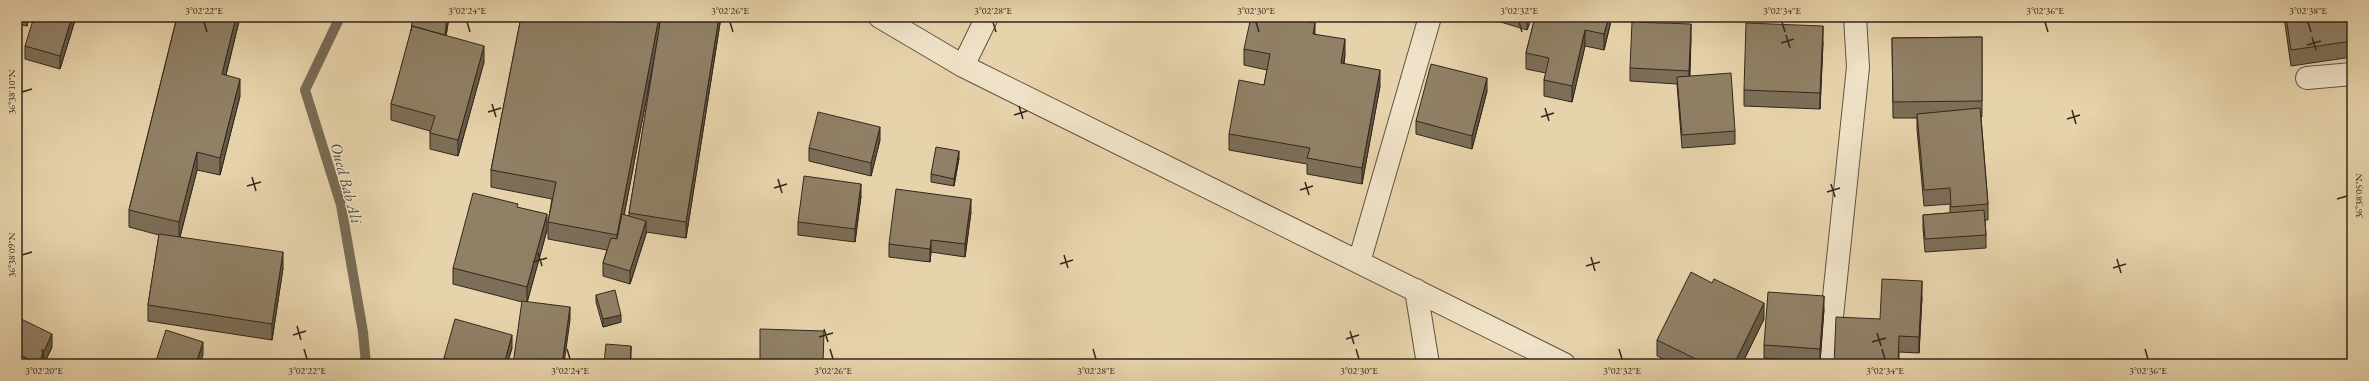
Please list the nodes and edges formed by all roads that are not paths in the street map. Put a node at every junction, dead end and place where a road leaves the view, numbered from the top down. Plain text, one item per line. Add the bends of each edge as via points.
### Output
1 (880, 17) edge
2 (987, 17) edge
3 (1430, 17) edge
4 (1855, 17) edge
5 (963, 66) junction
6 (2352, 74) edge
7 (2307, 78) dead end
8 (1360, 262) junction
9 (1416, 290) junction
10 (1428, 364) edge
11 (1564, 364) edge
12 (1827, 364) edge

1 - 5 street
2 - 5 street
3 - 8 street
4 - 12 street via 1858,67
5 - 8 street
6 - 7 street
8 - 9 street
9 - 10 street
9 - 11 street

